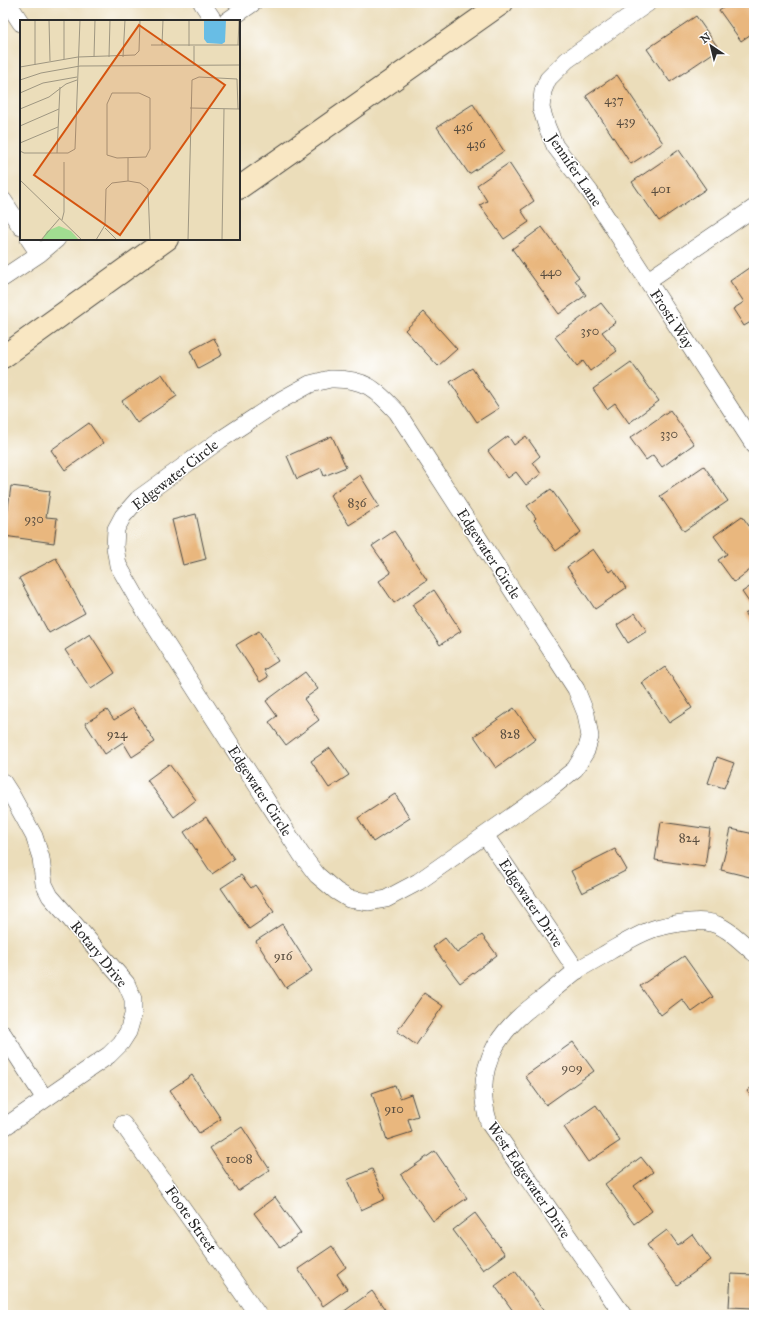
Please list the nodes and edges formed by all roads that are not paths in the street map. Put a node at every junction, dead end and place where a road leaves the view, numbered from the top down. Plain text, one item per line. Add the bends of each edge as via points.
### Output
1 (8, 3) edge
2 (202, 3) edge
3 (253, 3) edge
4 (648, 3) edge
5 (493, 6) edge
6 (213, 20) edge
7 (228, 20) edge
8 (20, 21) edge
9 (240, 187) edge
10 (3, 200) edge
11 (754, 208) edge
12 (20, 226) edge
13 (30, 240) edge
14 (56, 240) edge
15 (166, 240) edge
16 (38, 254) junction
17 (3, 278) edge
18 (647, 281) junction
19 (3, 357) edge
20 (754, 445) edge
21 (3, 782) edge
22 (485, 835) junction
23 (754, 953) edge
24 (577, 971) junction
25 (3, 1034) edge
26 (45, 1099) junction
27 (123, 1124) dead end
28 (3, 1128) edge
29 (258, 1315) edge
30 (623, 1315) edge

1 - 8 street
2 - 6 street
3 - 7 street
4 - 18 street, Jennifer Lane via 567,60 548,78 543,90 542,108 555,146 590,192
5 - 9 main road
10 - 12 street
11 - 18 street, Frosti Way
13 - 16 street
14 - 16 street
15 - 19 main road
16 - 17 street
18 - 20 street, Frosti Way
21 - 26 street, Rotary Drive via 34,836 41,858 44,884 50,896 126,984 133,999 133,1015 128,1032 121,1043
22 - 22 street, Edgewater Circle via 418,882 386,900 369,902 349,899 336,891 317,875 301,854 118,565 116,529 123,516 138,499 220,440 310,384 330,379 347,379 366,385 381,394 397,412 576,690 586,714 590,737 586,751 575,769
22 - 24 street, Edgewater Drive
23 - 24 street, West Edgewater Drive via 720,926 707,922 683,922 655,928
24 - 30 street, West Edgewater Drive via 525,1011 496,1045 487,1067 483,1090 484,1108 489,1123
25 - 26 street
26 - 28 street, Rotary Drive
27 - 29 street, Foote Street

